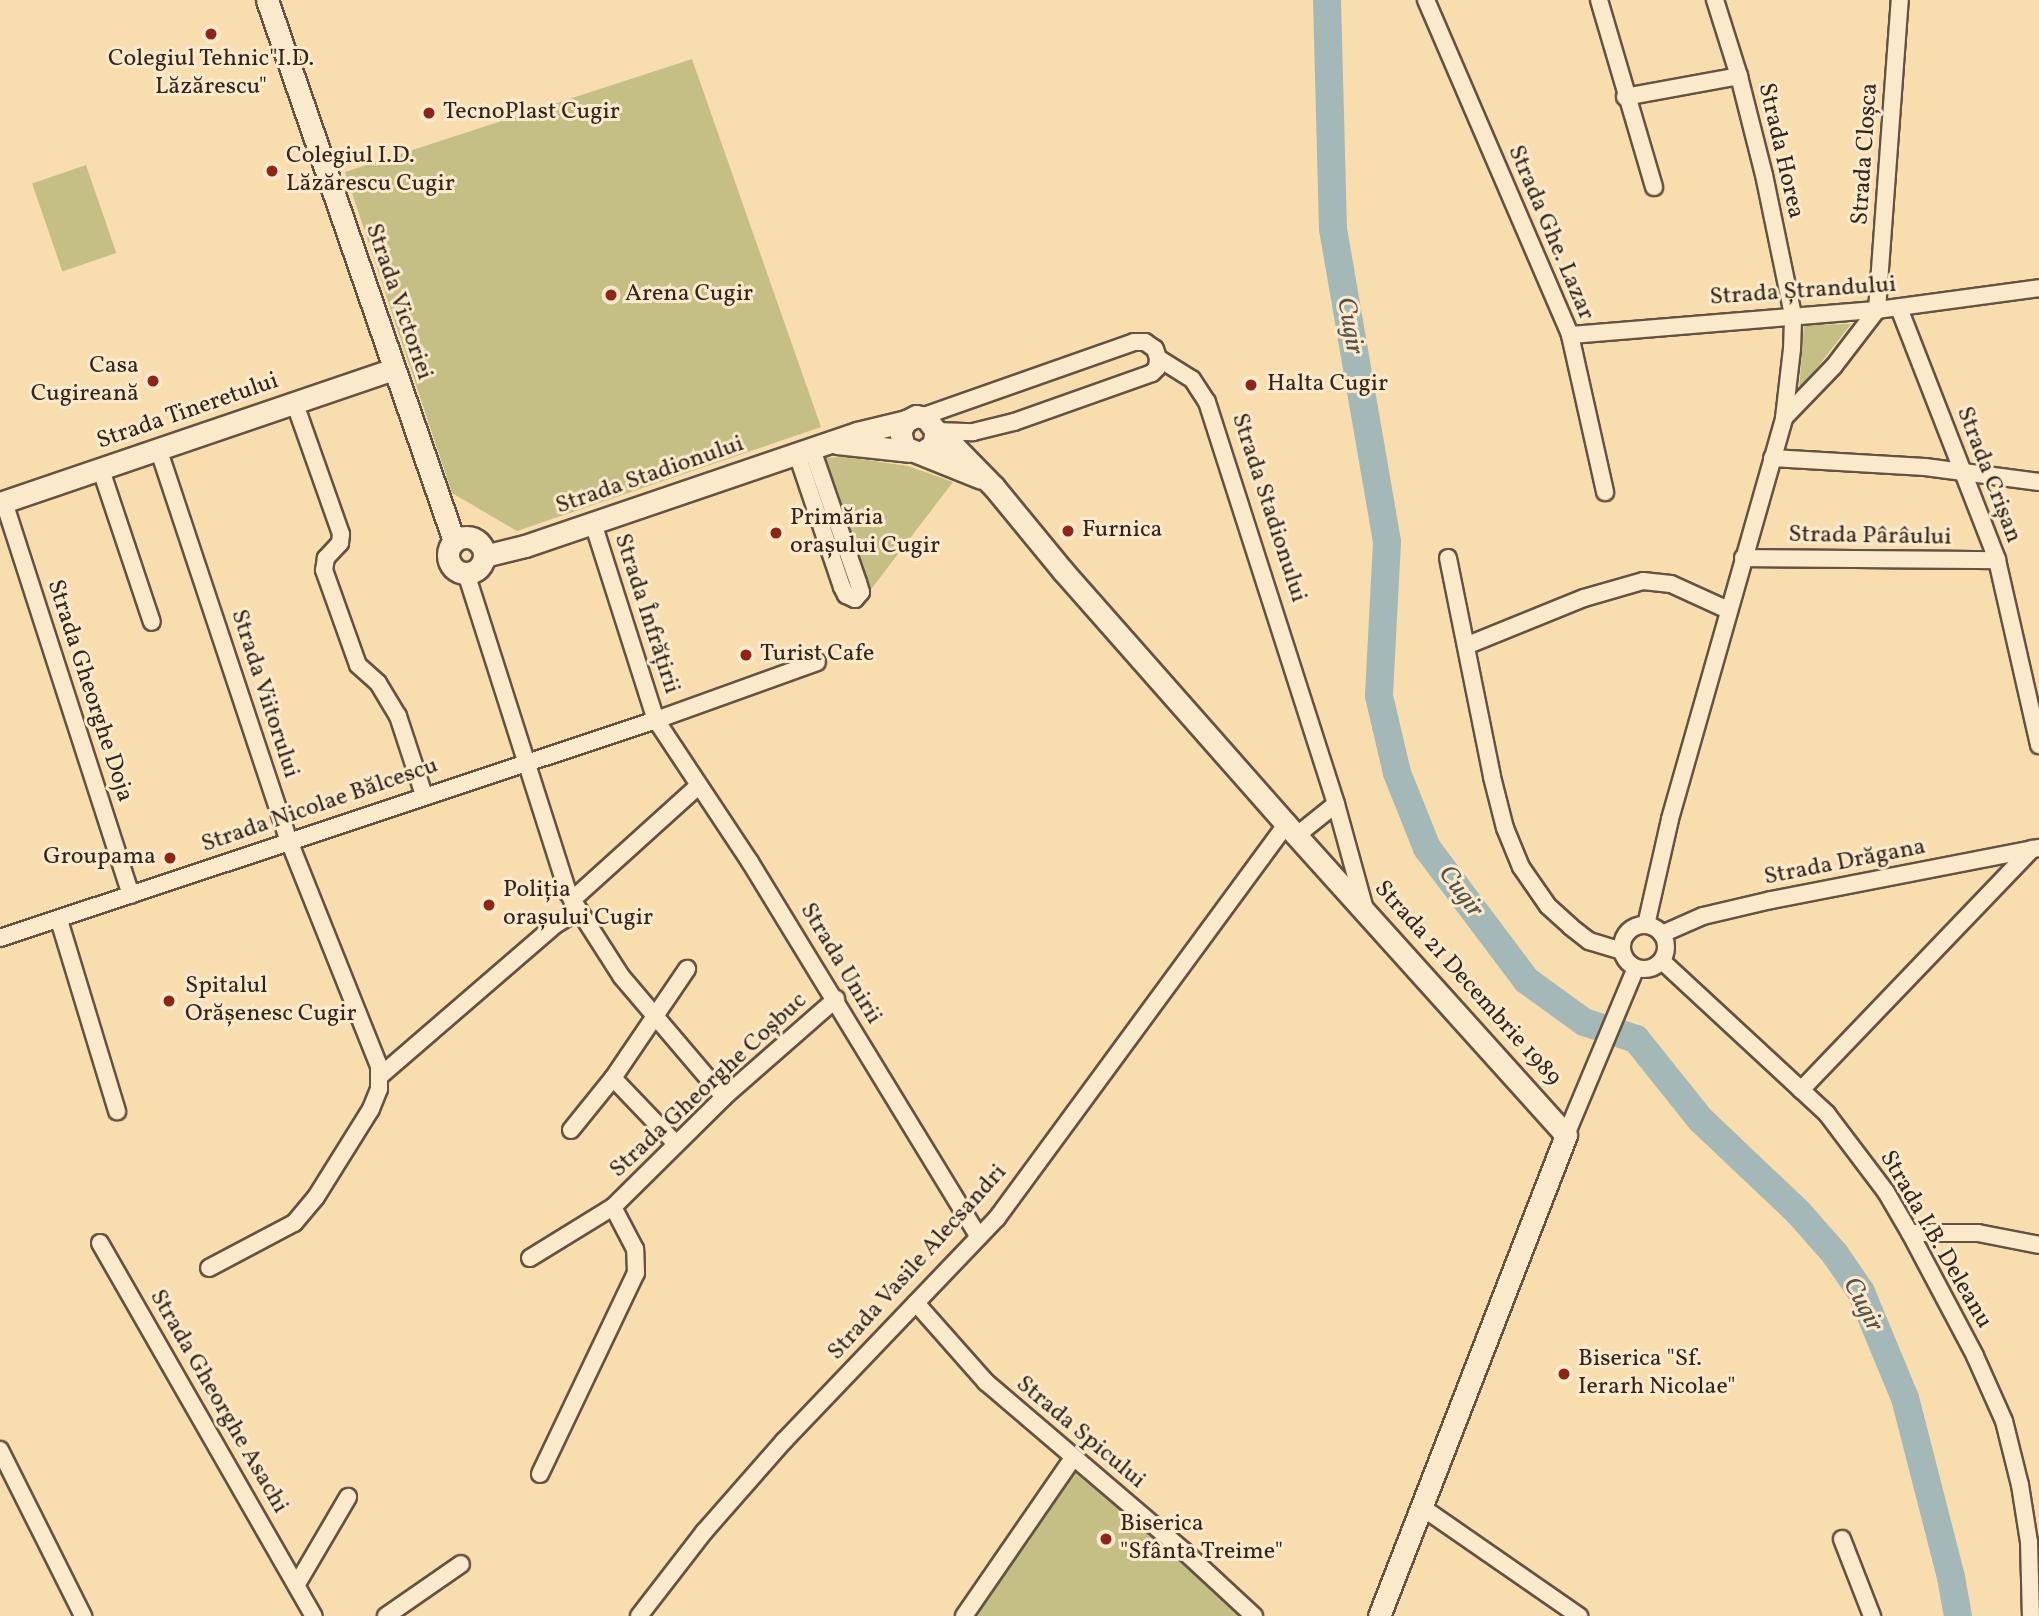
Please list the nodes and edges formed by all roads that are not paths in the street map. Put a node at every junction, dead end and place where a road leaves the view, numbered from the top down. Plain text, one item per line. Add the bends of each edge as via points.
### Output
1 (267, 0) edge
2 (1426, 0) edge
3 (1599, 0) edge
4 (1715, 0) edge
5 (1900, 0) edge
6 (1739, 76) junction
7 (1625, 97) junction
8 (1654, 187) dead end
9 (2039, 288) edge
10 (1899, 308) junction
11 (1877, 310) junction
12 (1793, 315) junction
13 (1570, 335) junction
14 (1158, 358) junction
15 (393, 369) junction
16 (295, 404) junction
17 (1784, 418) junction
18 (925, 426) junction
19 (813, 448) junction
20 (159, 451) junction
21 (915, 452) junction
22 (1772, 458) junction
23 (102, 470) junction
24 (1961, 471) junction
25 (988, 481) junction
26 (2039, 482) edge
27 (1605, 492) dead end
28 (2, 503) edge
29 (593, 523) junction
30 (454, 541) junction
31 (484, 556) junction
32 (1448, 558) dead end
33 (1743, 558) junction
34 (1997, 561) junction
35 (466, 573) junction
36 (1728, 610) junction
37 (152, 622) dead end
38 (1468, 645) junction
39 (817, 662) dead end
40 (656, 720) junction
41 (2039, 745) edge
42 (525, 761) junction
43 (698, 786) junction
44 (424, 795) junction
45 (1336, 804) junction
46 (1291, 830) junction
47 (289, 841) junction
48 (2035, 848) edge
49 (131, 895) junction
50 (575, 906) junction
51 (1365, 909) junction
52 (60, 920) junction
53 (1646, 925) junction
54 (1662, 933) junction
55 (0, 939) edge
56 (1622, 951) junction
57 (1662, 961) junction
58 (1636, 968) junction
59 (687, 969) dead end
60 (836, 999) junction
61 (654, 1016) junction
62 (379, 1072) junction
63 (613, 1078) junction
64 (1801, 1090) junction
65 (724, 1097) junction
66 (117, 1111) dead end
67 (571, 1130) dead end
68 (1566, 1135) junction
69 (676, 1144) junction
70 (613, 1208) junction
71 (1910, 1233) junction
72 (979, 1237) junction
73 (100, 1243) dead end
74 (2039, 1245) edge
75 (530, 1258) dead end
76 (209, 1268) dead end
77 (916, 1304) junction
78 (0, 1450) edge
79 (1073, 1458) junction
80 (540, 1474) dead end
81 (348, 1497) dead end
82 (1423, 1508) junction
83 (1842, 1539) dead end
84 (461, 1564) dead end
85 (297, 1584) junction
86 (83, 1616) edge
87 (314, 1616) edge
88 (386, 1616) edge
89 (639, 1616) edge
90 (964, 1616) edge
91 (1254, 1616) edge
92 (1378, 1616) edge
93 (1579, 1616) edge
94 (1872, 1616) edge
95 (2031, 1616) edge

1 - 15 main road, Strada Victoriei
2 - 13 street, Strada Ghe. Lazar
3 - 7 street
4 - 6 street, Strada Horea
5 - 11 street, Strada Cloșca
6 - 7 street
6 - 12 street, Strada Horea
7 - 8 street
9 - 10 street, Strada Ștrandului
10 - 11 street, Strada Ștrandului
10 - 24 street, Strada Crișan
11 - 12 street, Strada Ștrandului
11 - 17 street via 1828,373
12 - 13 street, Strada Ștrandului
12 - 17 street, Strada Horea
13 - 27 street, Strada Ghe. Lazar
14 - 18 street, Strada Stadionului via 1152,373 1014,422 973,432
14 - 18 street via 1145,342 1135,342
14 - 45 street, Strada Stadionului via 1192,379 1207,402
15 - 16 main road, Strada Tineretului
15 - 30 main road, Strada Victoriei
16 - 20 main road, Strada Tineretului
16 - 44 street via 341,534 324,570 358,666 378,683 398,716
17 - 22 street, Strada Horea
18 - 19 main road, Strada Stadionului
18 - 21 main road via 930,448
18 - 21 main road via 899,437
18 - 25 main road, Strada 21 Decembrie 1989 via 955,447
19 - 19 street via 842,587 855,599 861,592
19 - 21 main road, Strada Stadionului
19 - 29 main road, Strada Stadionului
20 - 23 main road, Strada Tineretului
20 - 47 street, Strada Viitorului
21 - 25 main road, Strada 21 Decembrie 1989
22 - 24 street
22 - 33 street, Strada Horea
23 - 28 main road, Strada Tineretului
23 - 37 street
24 - 26 street
24 - 34 street, Strada Crișan
25 - 46 main road, Strada 21 Decembrie 1989
28 - 49 street, Strada Gheorghe Doja
29 - 31 main road, Strada Stadionului
29 - 40 street, Strada Înfrățirii
30 - 31 main road via 476,540
30 - 35 main road via 448,550 449,561
31 - 35 main road via 480,566
32 - 38 street
33 - 34 street, Strada Pârâului
33 - 36 street, Strada Horea
34 - 41 street, Strada Crișan
35 - 42 street
36 - 38 street via 1671,583 1643,581 1584,598
36 - 53 street, Strada Horea
38 - 56 street via 1492,777 1521,867 1548,906 1571,927 1589,941
39 - 40 street, Strada Nicolae Bălcescu
40 - 42 street, Strada Nicolae Bălcescu
40 - 43 street, Strada Unirii
42 - 44 street, Strada Nicolae Bălcescu
42 - 50 street
43 - 50 street
43 - 60 street, Strada Unirii
44 - 47 street, Strada Nicolae Bălcescu
45 - 46 street
45 - 51 street, Strada Stadionului
46 - 51 main road, Strada 21 Decembrie 1989
46 - 72 street, Strada Vasile Alecsandri
47 - 49 street, Strada Nicolae Bălcescu
47 - 62 street, Strada Viitorului
48 - 54 street, Strada Drăgana via 1771,900 1703,916
48 - 64 street
49 - 52 street, Strada Nicolae Bălcescu
50 - 61 street
50 - 62 street
51 - 68 main road, Strada 21 Decembrie 1989
52 - 55 street, Strada Nicolae Bălcescu
52 - 66 street
53 - 54 street
53 - 56 street via 1628,932
54 - 57 street via 1667,947
56 - 58 street
57 - 58 street via 1650,969
57 - 64 street, Strada I.B. Deleanu
58 - 68 street
59 - 61 street
60 - 65 street, Strada Gheorghe Coșbuc
60 - 72 street, Strada Unirii
61 - 63 street
61 - 65 street
62 - 76 street via 379,1089 357,1133 316,1197 293,1223
63 - 67 street
63 - 69 street
64 - 71 street, Strada I.B. Deleanu via 1857,1150
65 - 69 street, Strada Gheorghe Coșbuc
68 - 82 main road
69 - 70 street, Strada Gheorghe Coșbuc
70 - 75 street, Strada Gheorghe Coșbuc
70 - 80 street, Strada Gheorghe Coșbuc via 635,1249 635,1273
71 - 74 street via 1978,1233
71 - 95 street, Strada I.B. Deleanu via 2004,1421 2029,1542
72 - 77 street, Strada Vasile Alecsandri
73 - 85 street, Strada Gheorghe Asachi
77 - 79 street, Strada Spicului via 986,1382
77 - 89 street, Strada Vasile Alecsandri via 775,1451
78 - 86 street
79 - 90 street
79 - 91 street, Strada Spicului
81 - 85 street
82 - 92 main road
82 - 93 street
83 - 94 street
84 - 88 street
85 - 87 street, Strada Gheorghe Asachi

